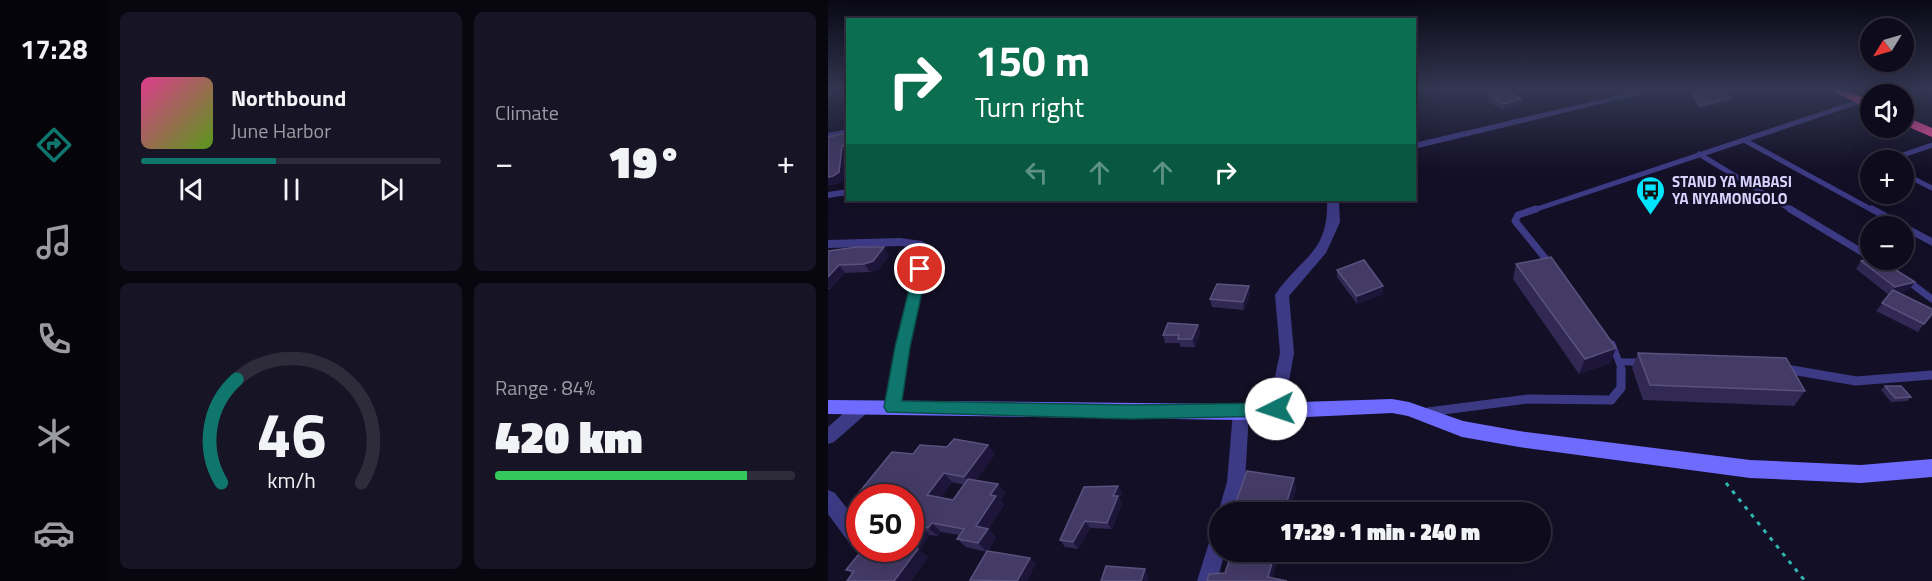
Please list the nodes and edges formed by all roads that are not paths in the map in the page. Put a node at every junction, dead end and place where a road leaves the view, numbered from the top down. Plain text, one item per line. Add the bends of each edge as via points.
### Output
1 (1542, 116) edge
2 (1823, 116) edge
3 (1914, 125) edge
4 (846, 132) edge
5 (1932, 133) edge
6 (828, 136) edge
7 (1744, 140) junction
8 (1932, 145) edge
9 (1416, 146) edge
10 (1914, 151) edge
11 (1699, 154) junction
12 (1914, 179) edge
13 (1932, 188) edge
14 (846, 192) edge
15 (828, 195) edge
16 (1333, 201) edge
17 (1883, 216) edge
18 (1914, 233) edge
19 (1932, 242) edge
20 (828, 244) edge
21 (1860, 251) edge
22 (1555, 269) edge
23 (1899, 274) edge
24 (1932, 299) edge
25 (1605, 335) edge
26 (1655, 361) edge
27 (1622, 362) junction
28 (1774, 366) edge
29 (1932, 375) edge
30 (828, 407) edge
31 (892, 407) junction
32 (861, 408) junction
33 (1276, 409) junction
34 (1242, 412) junction
35 (1423, 413) junction
36 (828, 437) edge
37 (1932, 468) edge
38 (828, 499) edge
39 (1230, 502) edge
40 (846, 523) edge
41 (1213, 562) edge
42 (1207, 581) edge

1 - 9 street
2 - 7 lane
3 - 5 highway
4 - 6 street
7 - 11 lane
7 - 17 lane
8 - 10 lane
11 - 21 lane
11 - 22 lane via 1518,215 1515,221 1524,235
12 - 13 lane
14 - 15 street
16 - 33 street via 1334,222 1320,253 1282,295 1287,353
18 - 19 lane
20 - 31 street via 922,245
23 - 24 lane
25 - 27 lane
26 - 27 lane
27 - 35 lane via 1619,393 1611,400 1528,399
28 - 29 lane via 1856,381
30 - 32 main road
31 - 32 main road
31 - 34 main road
32 - 36 street
33 - 34 main road
33 - 35 main road via 1392,406
34 - 39 street via 1236,482
35 - 37 main road via 1462,429 1519,439 1750,469 1861,474
38 - 40 street
41 - 42 street

